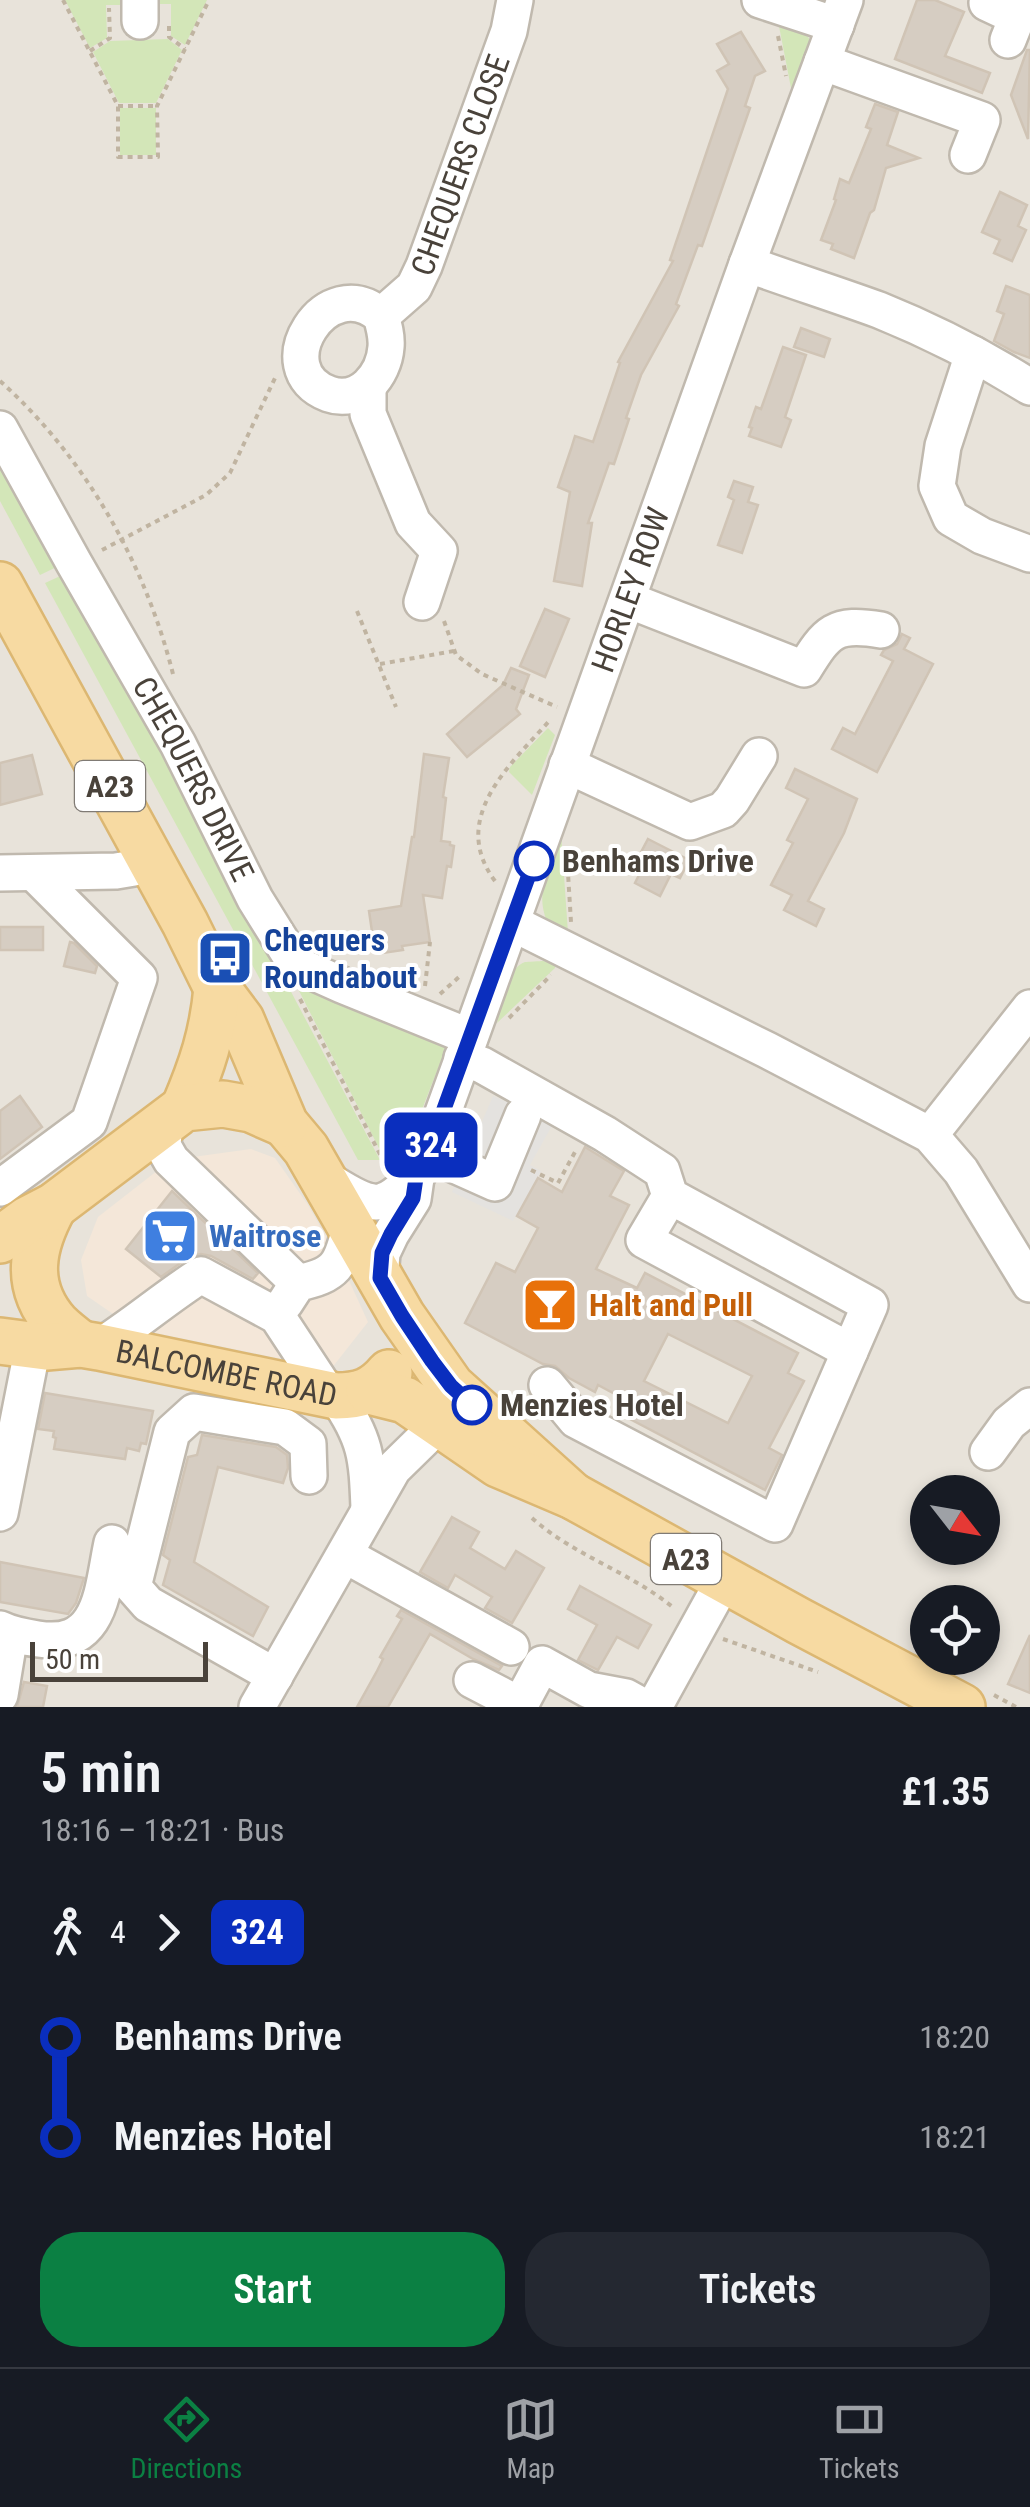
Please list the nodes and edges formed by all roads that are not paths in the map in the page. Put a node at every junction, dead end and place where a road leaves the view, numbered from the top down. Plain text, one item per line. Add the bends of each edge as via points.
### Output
1 (515, 0) edge
2 (768, 12) edge
3 (840, 12) edge
4 (822, 62) junction
5 (968, 155) dead end
6 (748, 264) junction
7 (381, 316) junction
8 (973, 354) junction
9 (368, 387) junction
10 (1030, 387) edge
11 (0, 429) edge
12 (1030, 554) edge
13 (0, 585) edge
14 (628, 600) junction
15 (422, 602) road end
16 (880, 630) dead end
17 (759, 756) dead end
18 (568, 765) junction
19 (151, 859) junction
20 (17, 873) edge
21 (512, 923) junction
22 (217, 988) junction
23 (1030, 1008) edge
24 (466, 1048) junction
25 (175, 1114) junction
26 (523, 1115) dead end
27 (284, 1124) junction
28 (930, 1136) junction
29 (422, 1166) junction
30 (324, 1178) junction
31 (0, 1188) edge
32 (670, 1196) junction
33 (54, 1206) junction
34 (350, 1228) junction
35 (0, 1240) edge
36 (298, 1283) junction
37 (1030, 1284) edge
38 (391, 1297) junction
39 (277, 1316) junction
40 (16, 1344) edge
41 (90, 1346) junction
42 (850, 1350) junction
43 (547, 1386) dead end
44 (345, 1394) junction
45 (446, 1404) junction
46 (1030, 1406) edge
47 (988, 1452) dead end
48 (309, 1476) dead end
49 (369, 1508) junction
50 (0, 1513) edge
51 (112, 1543) dead end
52 (345, 1555) junction
53 (724, 1580) junction
54 (5, 1632) edge
55 (511, 1647) dead end
56 (276, 1676) junction
57 (472, 1680) dead end
58 (0, 1694) edge
59 (257, 1707) edge
60 (644, 1707) edge
61 (654, 1707) edge
62 (962, 1707) edge

1 - 7 street, CHEQUERS CLOSE via 424,266 414,286
2 - 3 street
3 - 4 street, HORLEY ROW
4 - 5 street via 982,120
4 - 6 street, HORLEY ROW
6 - 8 street via 880,310
6 - 14 street, HORLEY ROW
7 - 9 street via 386,348
7 - 9 street via 355,303 332,307 306,336 300,356 304,374 326,393 353,395
8 - 10 street
8 - 12 street via 937,486 950,518
9 - 15 street via 368,414 413,522 440,551
11 - 24 street, CHEQUERS DRIVE via 288,952 304,968 342,986 424,1011
13 - 19 main road, A23
14 - 16 street via 804,670 822,641 838,630
14 - 18 street, HORLEY ROW via 573,712
17 - 18 street via 723,810 690,822
18 - 21 street, HORLEY ROW
19 - 20 street via 116,871
19 - 22 main road, A23
20 - 31 street via 140,978 89,1122
21 - 24 street, HORLEY ROW
21 - 28 street
22 - 25 main road via 203,1063
22 - 27 main road, A23 via 241,1020
23 - 28 street
24 - 29 street, HORLEY ROW
24 - 32 street, CHEQUERS DRIVE via 482,1065 662,1171
25 - 27 main road via 222,1104
25 - 33 main road, BALCOMBE ROAD
25 - 36 street via 163,1146 170,1160
26 - 29 street via 495,1183
27 - 30 main road, A23
28 - 37 street via 961,1171
29 - 30 street via 382,1202 364,1200
29 - 38 street, HORLEY ROW via 413,1198 382,1253
30 - 34 main road, A23
32 - 42 street via 870,1305
32 - 42 street via 644,1240
33 - 35 main road, BALCOMBE ROAD
33 - 41 main road, BALCOMBE ROAD via 40,1231 35,1280 56,1323
34 - 36 street via 340,1262 322,1278
34 - 38 main road, A23
36 - 39 street
38 - 44 main road via 402,1336 395,1364 385,1378
38 - 45 main road, A23
39 - 41 street via 201,1276 132,1327
39 - 44 street
40 - 41 main road, BALCOMBE ROAD
40 - 50 street
41 - 44 main road, BALCOMBE ROAD / A23
42 - 43 street via 776,1524 576,1420
44 - 45 main road, A23
44 - 49 street via 365,1450
45 - 49 street
45 - 53 main road, A23 via 498,1464 574,1496
46 - 47 street
48 - 56 street via 308,1444 285,1427 194,1412 172,1432 133,1586 148,1604
49 - 52 street
51 - 54 street via 98,1608 82,1632 56,1642
52 - 55 street
52 - 56 street
53 - 61 street
53 - 62 main road, A23
54 - 58 street
56 - 59 street
57 - 60 street via 520,1705 542,1664 589,1690

